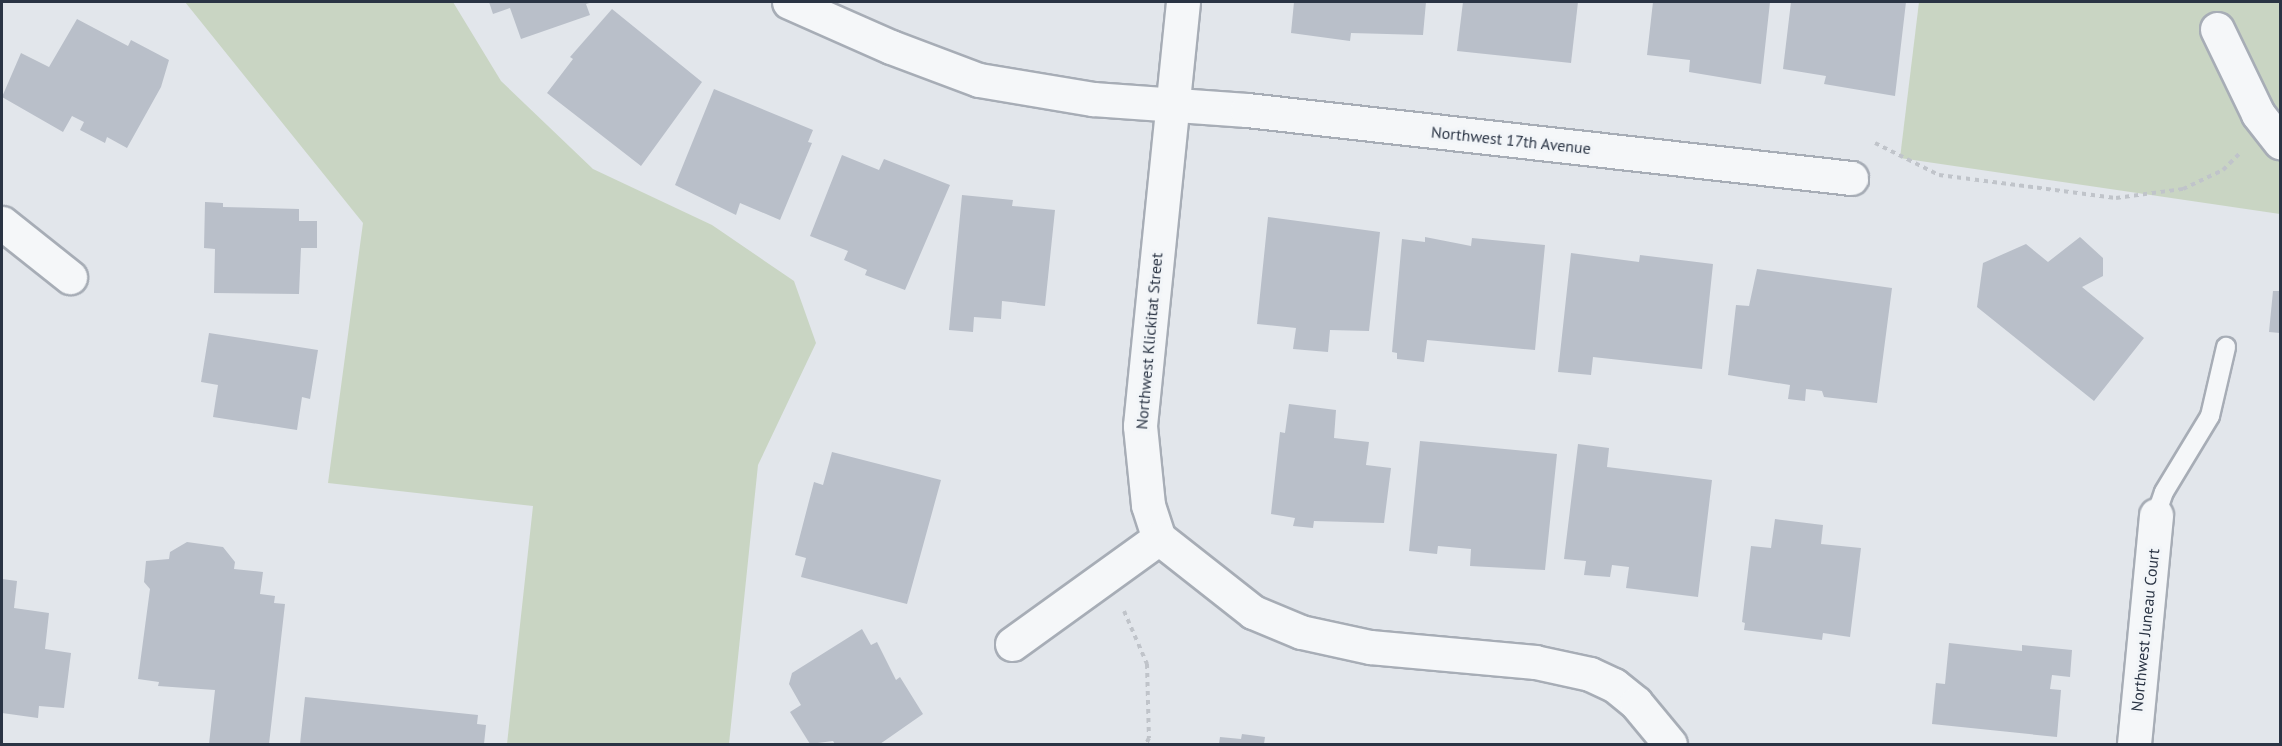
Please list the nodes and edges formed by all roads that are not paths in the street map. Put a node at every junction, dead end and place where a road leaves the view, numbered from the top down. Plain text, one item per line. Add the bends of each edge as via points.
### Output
1 (789, 2) edge
2 (1183, 2) edge
3 (2217, 29) dead end
4 (1170, 102) junction
5 (2273, 133) edge
6 (1851, 178) road end
7 (2, 223) edge
8 (70, 277) dead end
9 (2226, 347) dead end
10 (2156, 515) joint
11 (1159, 538) junction
12 (1012, 644) dead end
13 (1671, 744) edge
14 (2134, 744) edge

1 - 4 street, Northwest 17th Avenue via 979,80 1094,99
2 - 4 street, Northwest Klickitat Street
3 - 5 street via 2258,114
4 - 6 street, Northwest 17th Avenue
4 - 11 street, Northwest Klickitat Street via 1140,426 1148,505
7 - 8 street
9 - 10 lane via 2210,416 2164,492
10 - 14 street, Northwest Juneau Court
11 - 12 street
11 - 13 street via 1253,612 1301,632 1370,647 1535,662 1590,674 1614,685 1636,703

